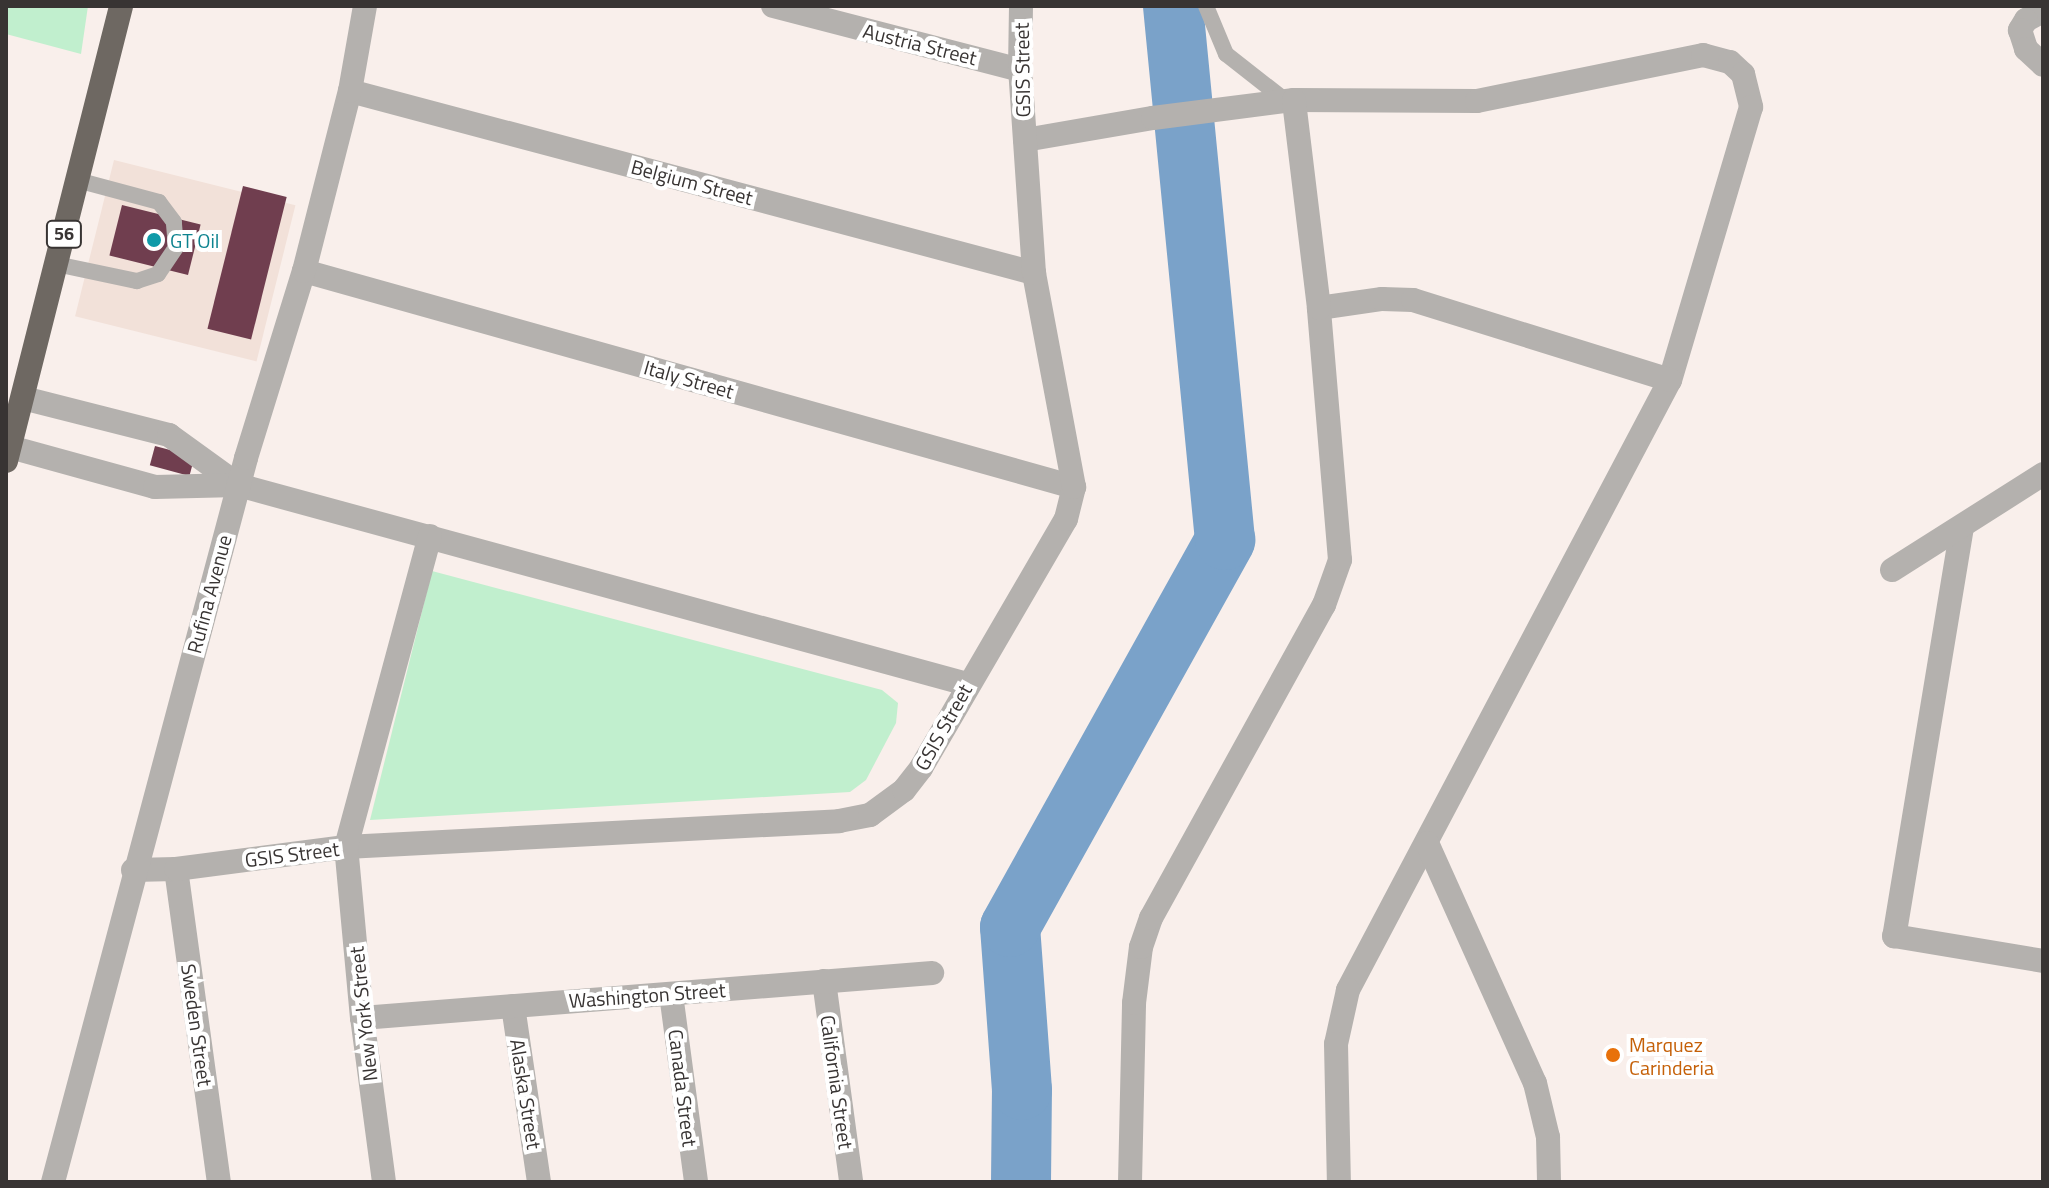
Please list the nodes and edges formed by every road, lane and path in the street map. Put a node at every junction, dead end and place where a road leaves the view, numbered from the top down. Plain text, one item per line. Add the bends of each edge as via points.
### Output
1 (121, 6) edge
2 (365, 6) edge
3 (774, 6) edge
4 (1021, 6) edge
5 (1206, 6) edge
6 (2043, 11) edge
7 (2043, 65) edge
8 (1020, 70) junction
9 (350, 91) junction
10 (1290, 100) junction
11 (1025, 140) junction
12 (77, 180) junction
13 (56, 264) junction
14 (304, 271) junction
15 (1034, 273) junction
16 (1319, 308) junction
17 (1670, 380) junction
18 (23, 398) junction
19 (8, 454) edge
20 (2043, 474) edge
21 (238, 485) junction
22 (1074, 487) junction
23 (1962, 527) junction
24 (430, 536) junction
25 (1892, 570) dead end
26 (967, 684) junction
27 (1427, 843) junction
28 (346, 847) junction
29 (176, 869) junction
30 (133, 870) junction
31 (2043, 961) edge
32 (932, 973) dead end
33 (824, 981) junction
34 (671, 994) junction
35 (513, 1006) junction
36 (362, 1018) junction
37 (60, 1156) junction
38 (53, 1182) edge
39 (63, 1182) edge
40 (219, 1182) edge
41 (384, 1182) edge
42 (539, 1182) edge
43 (696, 1182) edge
44 (851, 1182) edge
45 (1130, 1182) edge
46 (1339, 1182) edge
47 (1549, 1182) edge

1 - 12 highway, 56
2 - 9 street, Rufina Avenue
3 - 8 street, Austria Street
4 - 8 street, GSIS Street
5 - 10 lane via 1226,54
6 - 7 street via 2026,20 2020,34 2026,49
8 - 11 street, GSIS Street
9 - 14 street, Rufina Avenue
9 - 15 street, Belgium Street
10 - 11 street
10 - 16 street
10 - 17 street via 1477,101 1703,55 1730,62 1743,74 1751,107
11 - 15 street, GSIS Street
12 - 13 highway, 56
12 - 13 lane via 159,202 174,222 176,247 158,274 137,281
13 - 18 highway, 56
14 - 21 street, Rufina Avenue
14 - 22 street, Italy Street
15 - 22 street, GSIS Street
16 - 17 street via 1413,300
16 - 45 street via 1338,569 1324,605 1151,918 1141,947 1135,975
17 - 27 street
18 - 19 highway, 56
18 - 21 street via 169,435
19 - 21 street via 155,487
20 - 23 street
21 - 24 street
21 - 30 street, Rufina Avenue
22 - 26 street, GSIS Street via 1066,519
23 - 25 street
23 - 31 street via 1894,936
24 - 26 street
24 - 28 street
26 - 28 street, GSIS Street via 913,780 883,808 862,817
27 - 46 street via 1342,1008 1336,1044
27 - 47 street via 1535,1083 1548,1137
28 - 29 street, GSIS Street
28 - 36 street, New York Street
29 - 30 street, GSIS Street
29 - 40 street, Sweden Street
30 - 37 street, Rufina Avenue
32 - 33 street, Washington Street
33 - 34 street, Washington Street
33 - 44 street, California Street
34 - 35 street, Washington Street
34 - 43 street, Canada Street
35 - 36 street, Washington Street
35 - 42 street, Alaska Street
36 - 41 street, New York Street
37 - 38 street, Rufina Avenue
37 - 39 street

